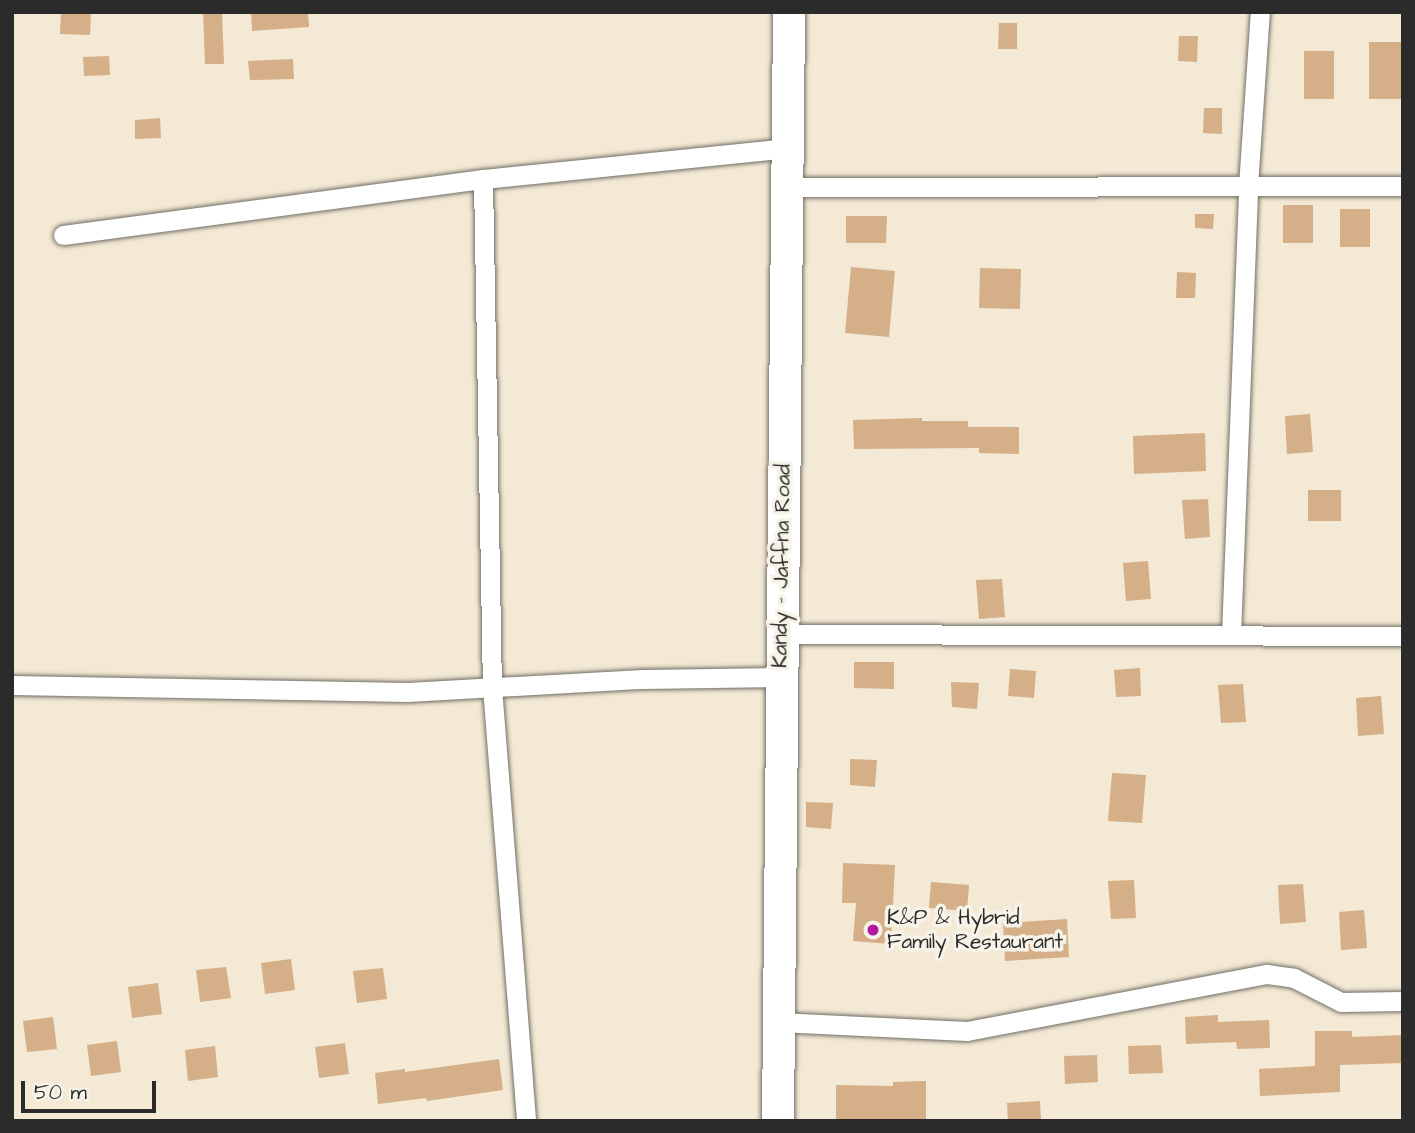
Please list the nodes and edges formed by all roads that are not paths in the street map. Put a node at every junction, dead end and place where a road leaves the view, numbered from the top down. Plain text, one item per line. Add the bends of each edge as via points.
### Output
1 (789, 12) edge
2 (1260, 12) edge
3 (786, 148) junction
4 (483, 179) junction
5 (1248, 186) junction
6 (1403, 186) edge
7 (786, 187) junction
8 (63, 235) dead end
9 (781, 634) junction
10 (1231, 635) junction
11 (1403, 636) edge
12 (781, 677) junction
13 (12, 685) edge
14 (492, 687) junction
15 (1403, 1001) edge
16 (778, 1022) junction
17 (526, 1121) edge
18 (778, 1121) edge

1 - 3 highway, Kandy - Jaffna Road
2 - 5 street
3 - 4 street
3 - 7 highway, Kandy - Jaffna Road
4 - 8 street
4 - 14 street
5 - 6 street
5 - 7 street
5 - 10 street
7 - 9 highway, Kandy - Jaffna Road
9 - 10 street
9 - 12 highway, Kandy - Jaffna Road
10 - 11 street
12 - 14 street
12 - 16 highway, Kandy - Jaffna Road
13 - 14 street via 408,692
14 - 17 street
15 - 16 street via 1341,1002 1294,978 1267,974 967,1031
16 - 18 highway, Kandy - Jaffna Road

